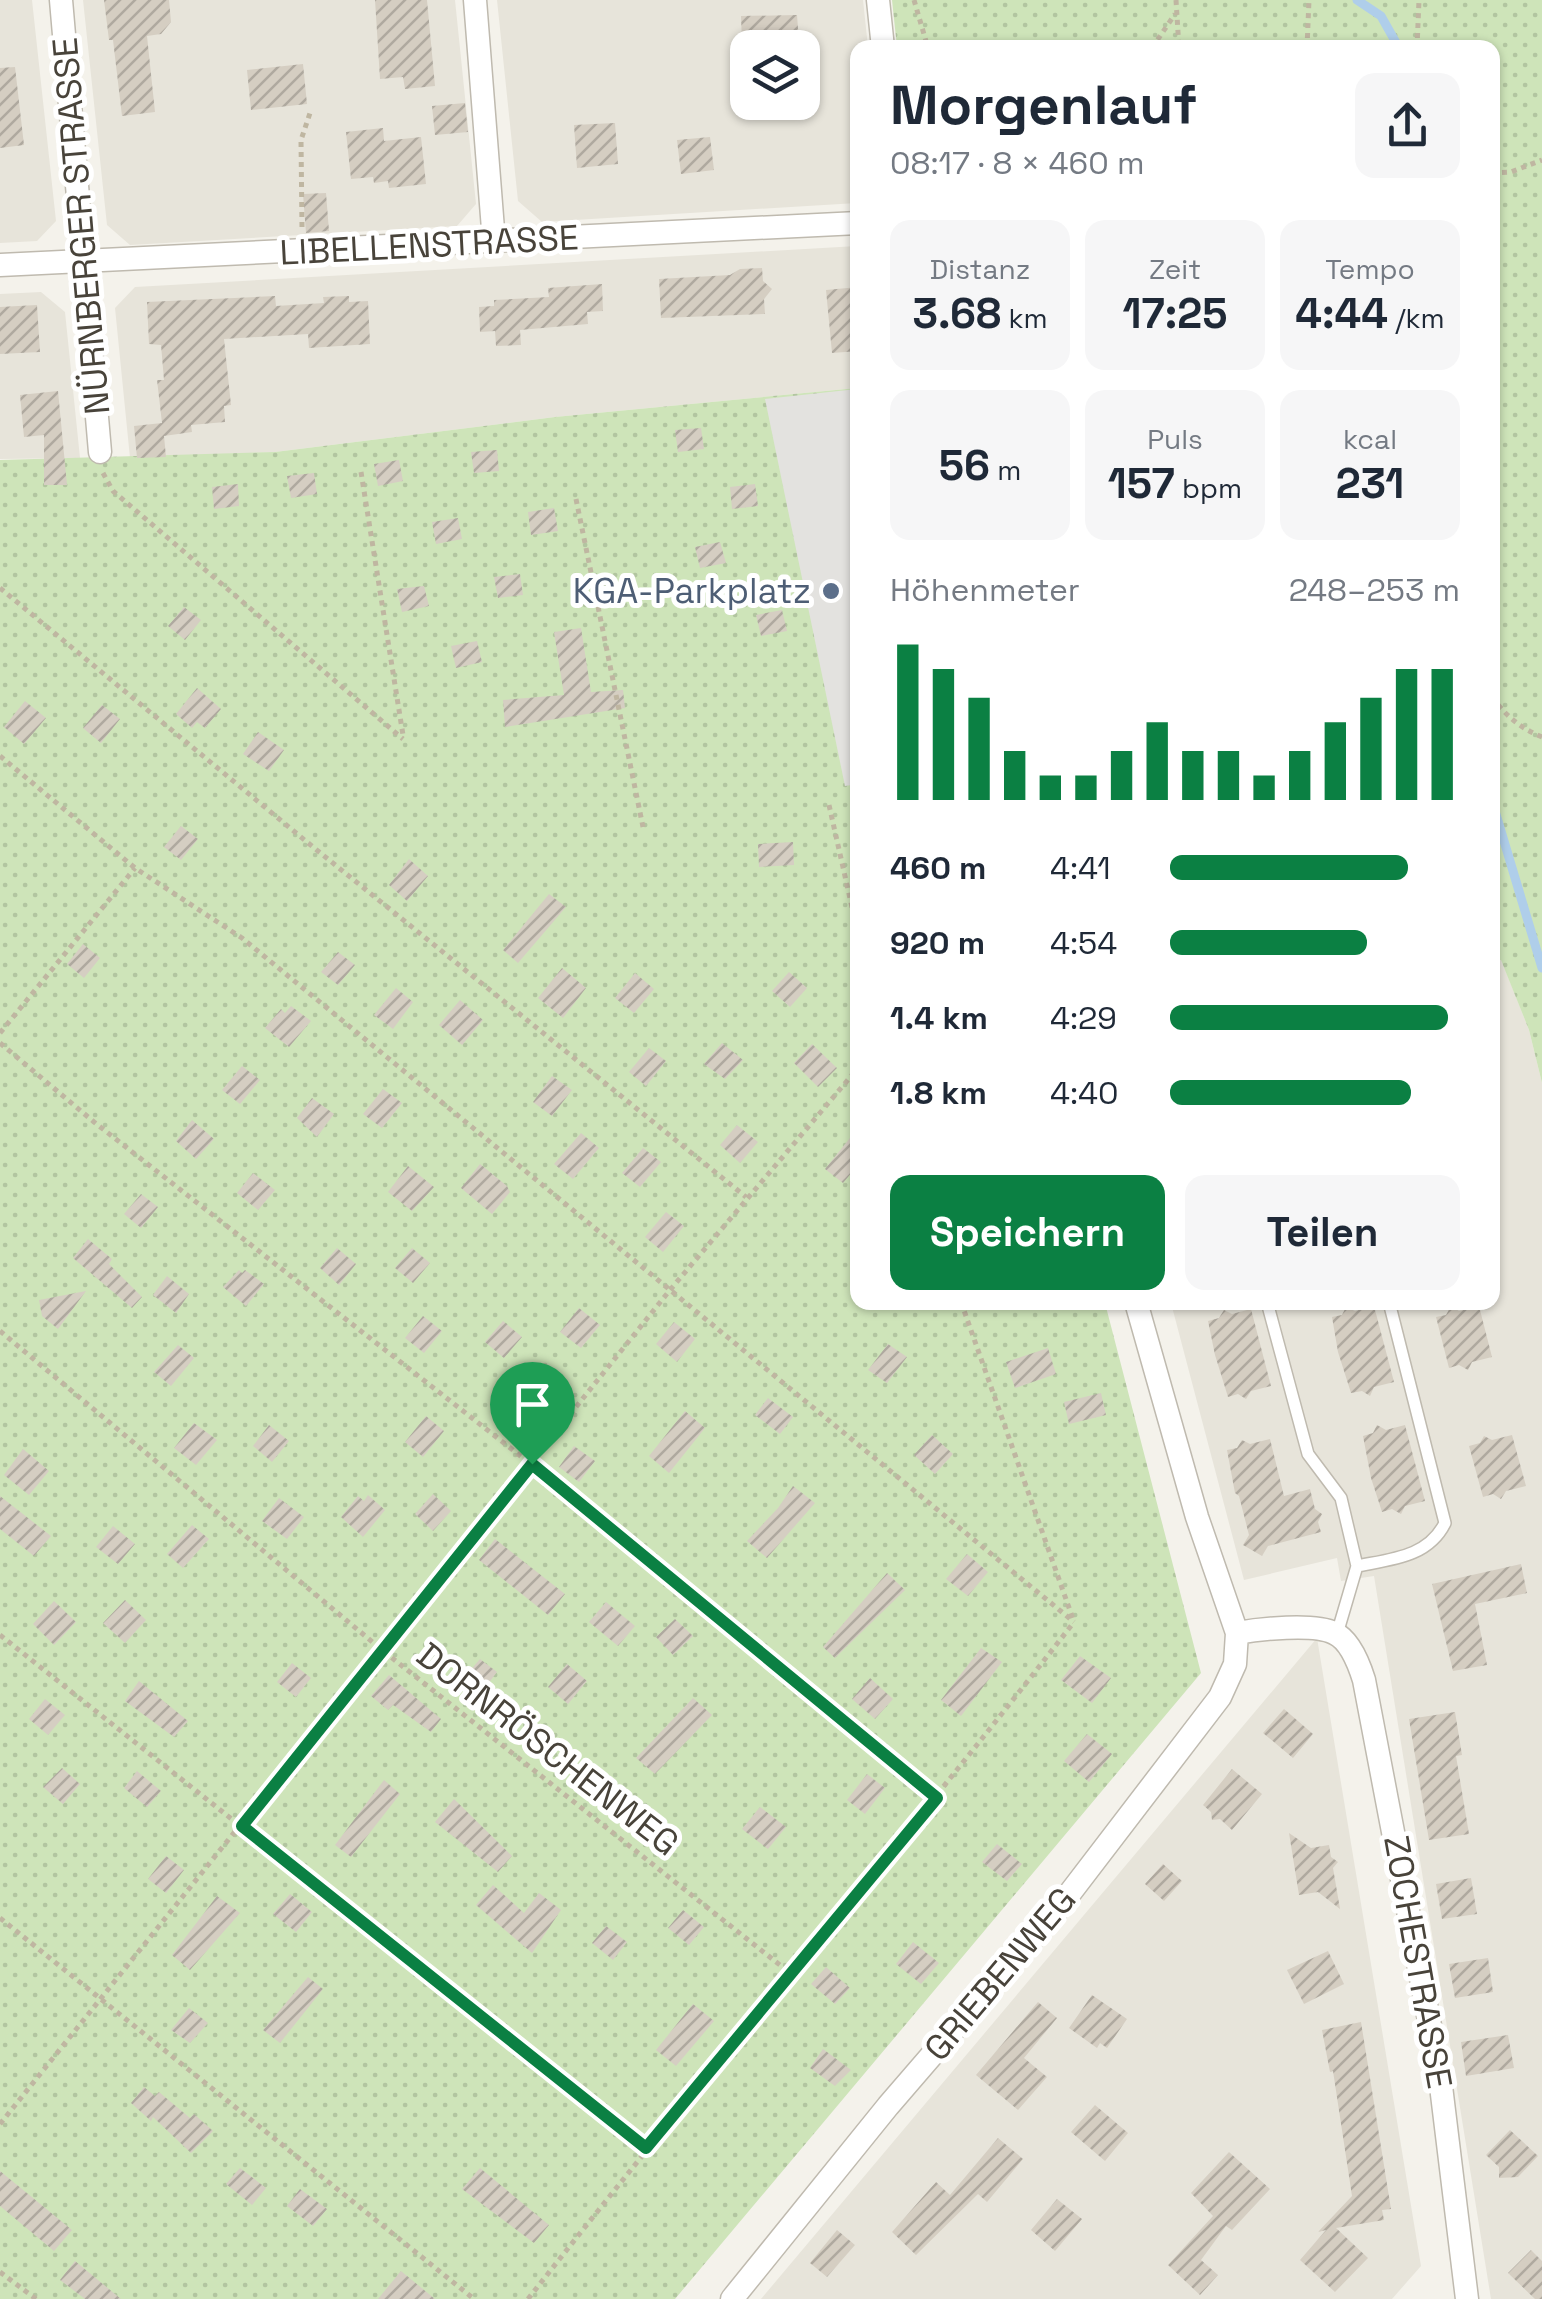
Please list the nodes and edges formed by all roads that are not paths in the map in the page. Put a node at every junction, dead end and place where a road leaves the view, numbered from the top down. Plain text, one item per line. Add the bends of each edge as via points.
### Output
1 (62, 0) edge
2 (475, 0) edge
3 (878, 0) edge
4 (882, 40) edge
5 (850, 223) edge
6 (494, 242) junction
7 (83, 261) junction
8 (0, 265) edge
9 (100, 452) road end
10 (1138, 1310) edge
11 (1269, 1310) edge
12 (1391, 1310) edge
13 (1357, 1566) junction
14 (1237, 1633) junction
15 (1337, 1634) junction
16 (732, 2299) edge
17 (1467, 2299) edge

1 - 7 street, NÜRNBERGER STRASSE
2 - 6 street
3 - 4 street
5 - 6 street, LIBELLENSTRASSE
6 - 7 street, LIBELLENSTRASSE
7 - 8 street, LIBELLENSTRASSE
7 - 9 street, NÜRNBERGER STRASSE
10 - 14 street
11 - 13 lane via 1308,1454 1341,1498
12 - 13 lane via 1445,1523 1436,1542
13 - 15 lane
14 - 15 street
14 - 16 street, GRIEBENWEG via 1235,1664 1220,1697 1056,1910
15 - 17 street, ZOCHESTRASSE via 1364,1680 1387,1790 1440,2078

